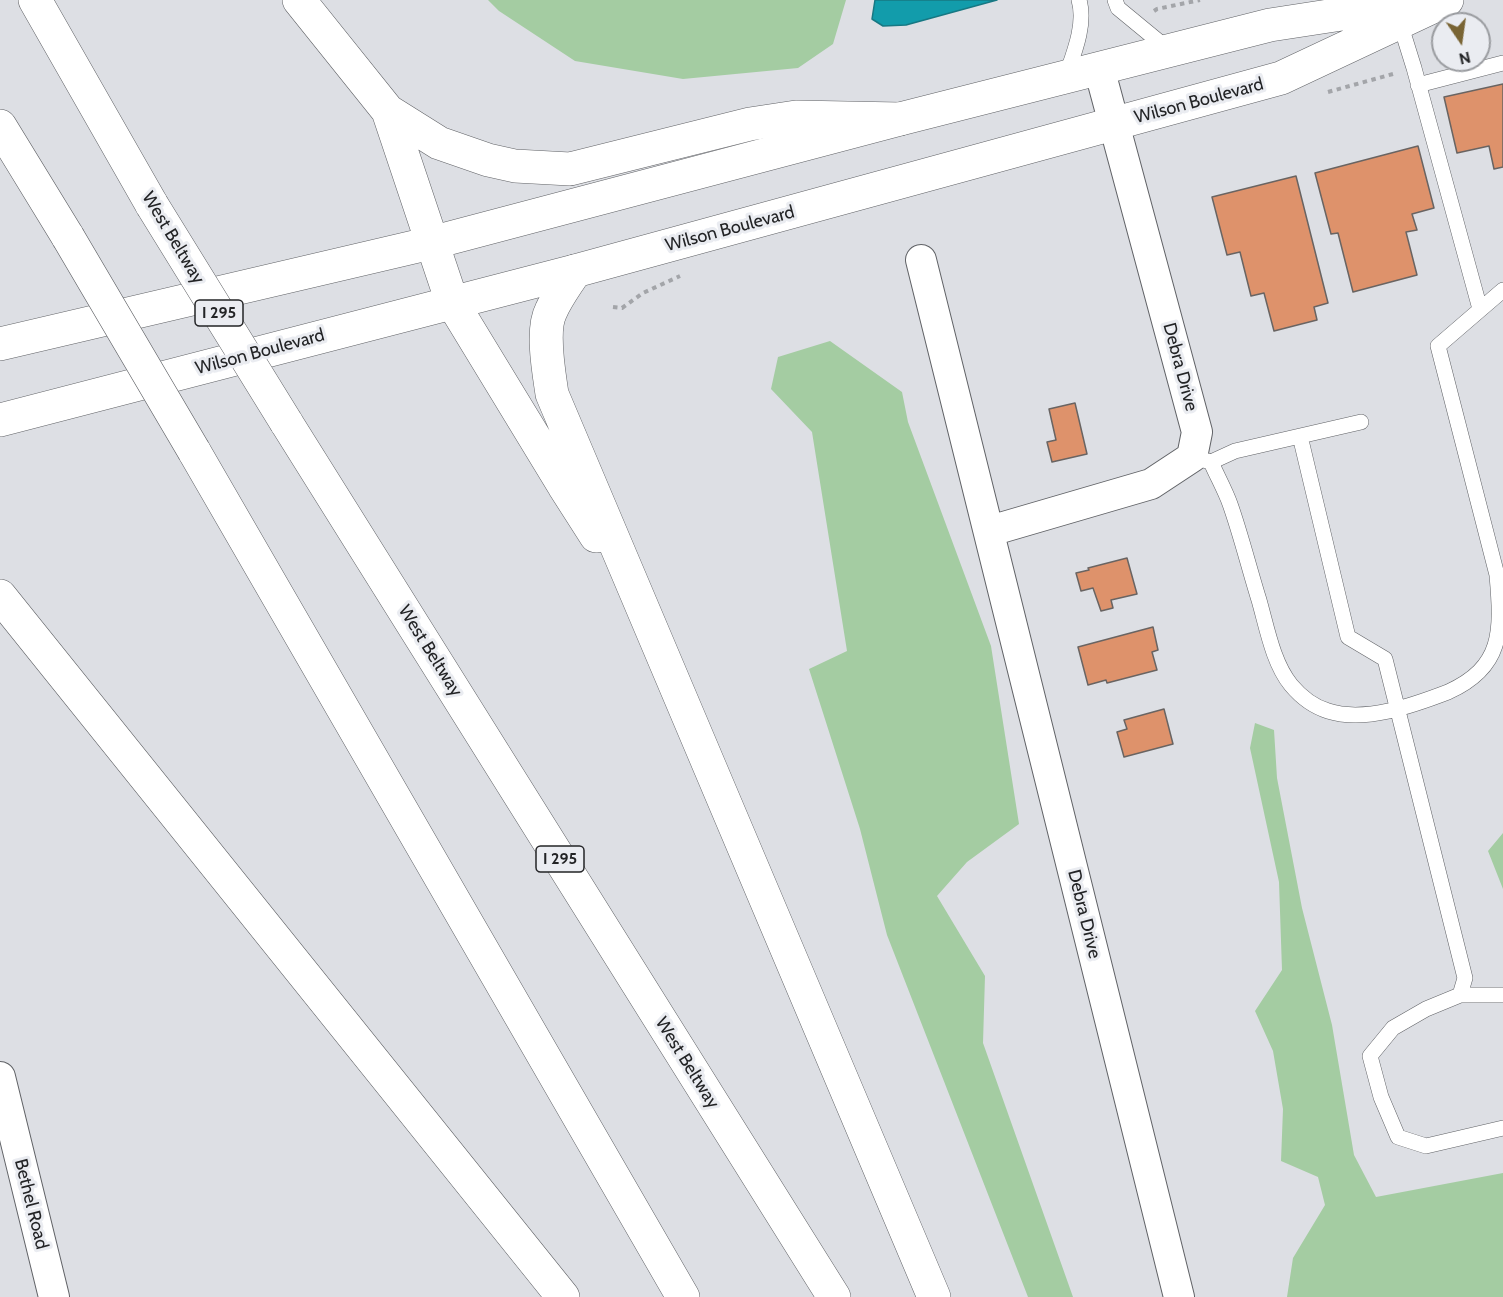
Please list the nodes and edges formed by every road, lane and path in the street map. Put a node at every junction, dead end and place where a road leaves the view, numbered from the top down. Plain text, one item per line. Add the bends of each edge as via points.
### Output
1 (34, 0) edge
2 (299, 0) edge
3 (1079, 0) edge
4 (1115, 0) edge
5 (1436, 0) edge
6 (1447, 0) edge
7 (1382, 22) junction
8 (1169, 50) junction
9 (1503, 63) edge
10 (1099, 68) junction
11 (1065, 77) junction
12 (1419, 85) junction
13 (388, 111) junction
14 (900, 119) junction
15 (1113, 123) junction
16 (0, 126) edge
17 (432, 243) junction
18 (921, 260) dead end
19 (575, 271) junction
20 (1503, 290) edge
21 (452, 302) junction
22 (1480, 309) junction
23 (0, 344) edge
24 (0, 420) edge
25 (1361, 422) dead end
26 (1300, 436) junction
27 (1202, 460) junction
28 (990, 531) junction
29 (0, 596) edge
30 (639, 600) junction
31 (1399, 709) junction
32 (1460, 995) junction
33 (1503, 995) edge
34 (0, 1077) edge
35 (1503, 1128) edge
36 (54, 1297) edge
37 (563, 1297) edge
38 (683, 1297) edge
39 (834, 1297) edge
40 (934, 1297) edge
41 (1179, 1297) edge

1 - 39 main road, West Beltway / I 295, bridge via 152,205
2 - 13 main road
3 - 11 lane via 1082,9 1076,45
4 - 8 lane via 1118,8
5 - 7 main road, Wilson Boulevard
6 - 7 main road, Wilson Boulevard
7 - 8 main road, Wilson Boulevard via 1270,25
7 - 12 lane
7 - 15 main road, Wilson Boulevard via 1281,78
8 - 10 main road, Wilson Boulevard
9 - 12 lane
10 - 11 main road, Wilson Boulevard
10 - 15 street, Debra Drive
11 - 14 main road, Wilson Boulevard
12 - 22 lane
13 - 14 main road via 440,142 488,160 515,166 570,169 750,124 796,117
13 - 17 main road
14 - 17 main road, Wilson Boulevard
15 - 19 main road, Wilson Boulevard
15 - 27 street, Debra Drive
16 - 38 main road, bridge via 194,451
17 - 21 main road
17 - 23 main road, Wilson Boulevard
18 - 28 street, Debra Drive
19 - 21 main road, Wilson Boulevard
19 - 30 main road via 549,313 547,362 552,394
20 - 22 lane
21 - 24 main road, Wilson Boulevard
21 - 30 main road
22 - 31 lane via 1437,346 1497,575 1501,629 1497,652 1486,668 1466,684
25 - 26 lane
26 - 27 lane
26 - 31 lane via 1348,637 1385,659
27 - 28 street via 1151,484
27 - 31 lane via 1229,502 1273,649 1291,685 1329,712
28 - 41 street, Debra Drive
29 - 37 main road
30 - 40 main road
31 - 32 lane via 1465,978
32 - 33 lane
32 - 35 lane via 1393,1028 1370,1056 1381,1097 1398,1137 1426,1146
34 - 36 street, Bethel Road

